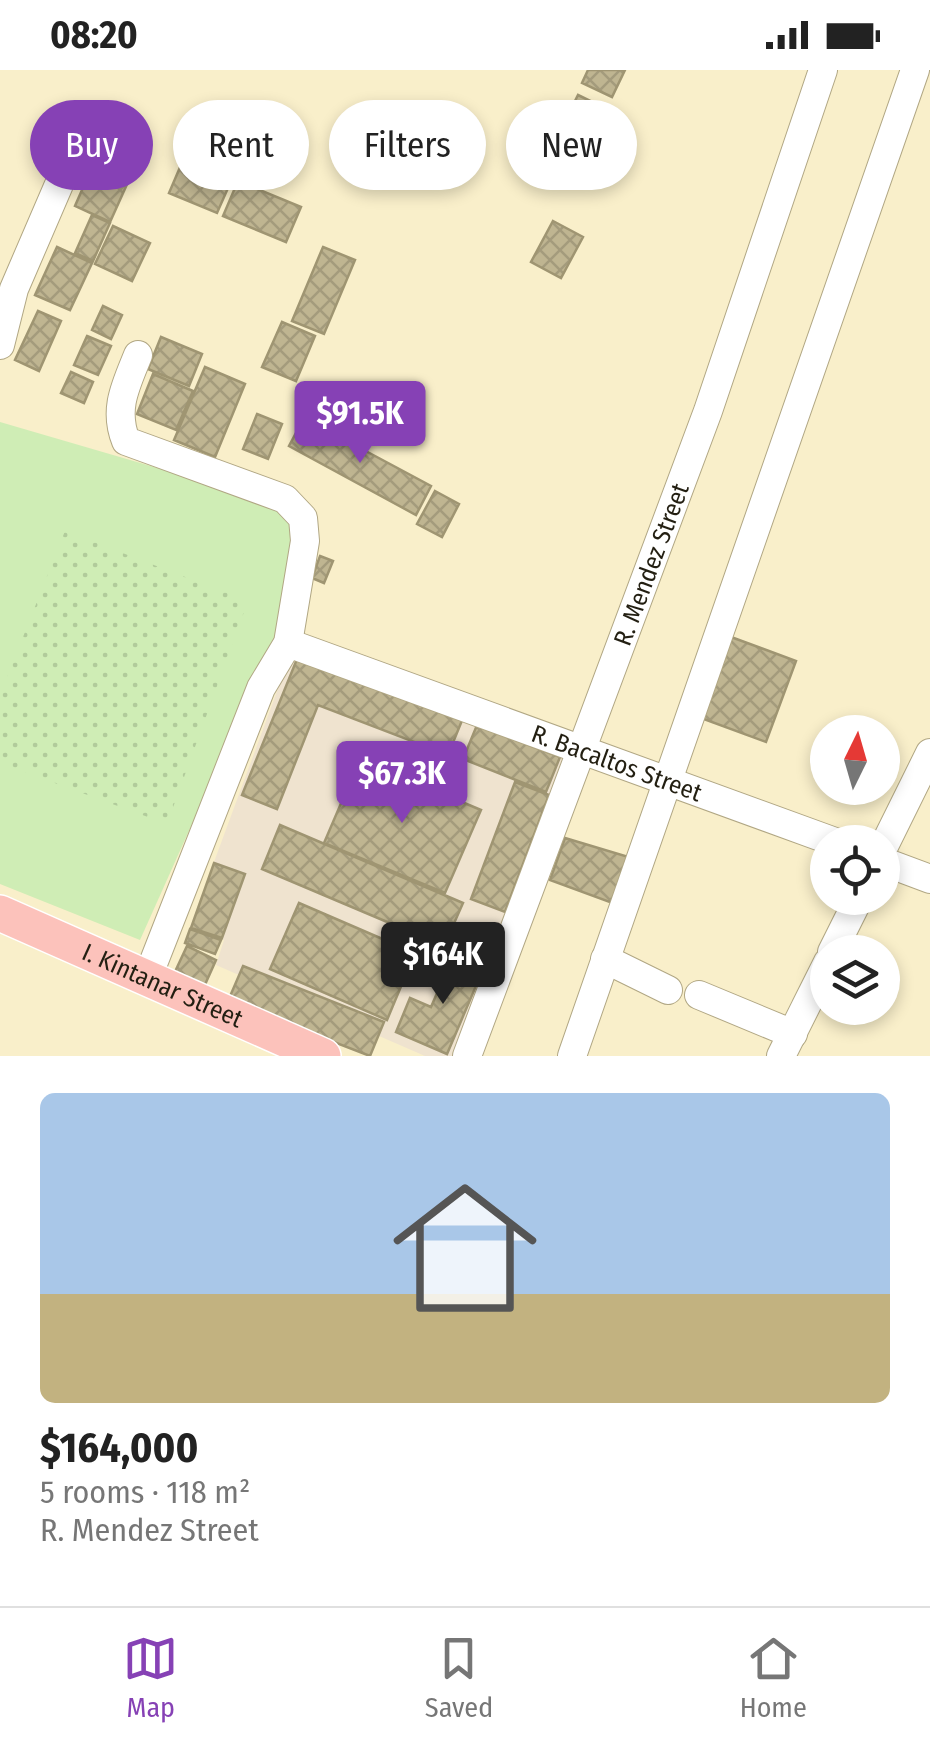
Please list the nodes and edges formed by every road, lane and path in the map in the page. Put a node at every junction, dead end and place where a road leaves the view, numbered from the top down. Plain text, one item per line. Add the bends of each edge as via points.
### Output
1 (914, 70) edge
2 (813, 74) edge
3 (57, 190) edge
4 (0, 345) edge
5 (138, 356) dead end
6 (288, 642) junction
7 (579, 748) junction
8 (930, 752) edge
9 (670, 780) junction
10 (894, 825) edge
11 (810, 833) edge
12 (900, 868) edge
13 (930, 879) edge
14 (0, 913) edge
15 (606, 959) junction
16 (147, 979) junction
17 (668, 990) dead end
18 (699, 996) dead end
19 (810, 998) edge
20 (787, 1045) edge
21 (324, 1056) edge
22 (467, 1056) edge
23 (572, 1056) edge

1 - 9 street
2 - 7 street, R. Mendez Street via 708,411
3 - 4 street via 14,289
5 - 6 street via 120,400 126,440 285,499 303,518
6 - 7 street, R. Bacaltos Street
6 - 16 street via 261,688
7 - 9 street, R. Bacaltos Street
7 - 22 street, R. Mendez Street
8 - 10 street
9 - 11 street, R. Bacaltos Street
9 - 15 street
12 - 13 street
14 - 16 main road, I. Kintanar Street
15 - 17 street
15 - 23 street
16 - 21 main road, I. Kintanar Street
18 - 20 street
19 - 20 street

